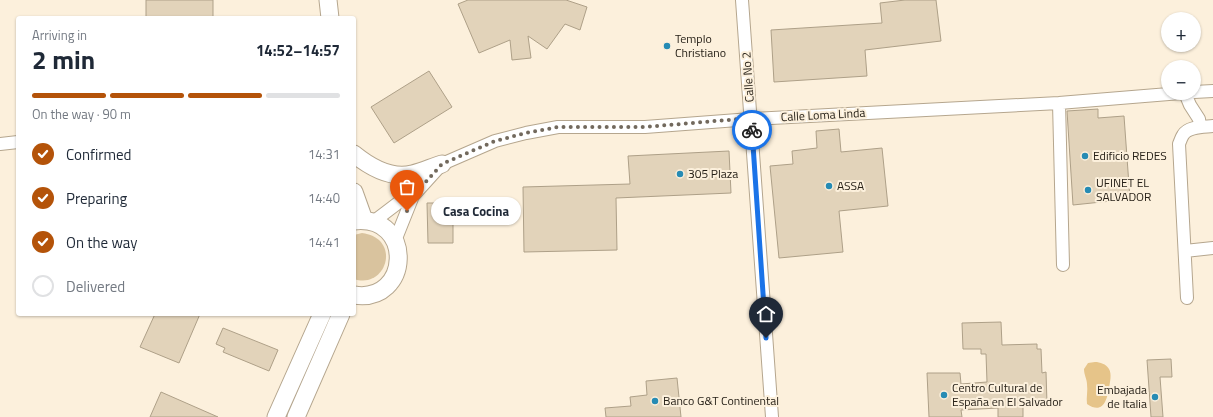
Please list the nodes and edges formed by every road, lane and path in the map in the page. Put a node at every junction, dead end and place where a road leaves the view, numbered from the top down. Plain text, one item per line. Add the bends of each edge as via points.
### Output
1 (328, 0) edge
2 (742, 0) edge
3 (330, 16) edge
4 (1201, 92) edge
5 (1213, 92) edge
6 (1161, 95) edge
7 (1188, 100) edge
8 (1059, 103) junction
9 (751, 118) junction
10 (1213, 126) edge
11 (1200, 127) junction
12 (16, 142) edge
13 (0, 144) edge
14 (356, 156) edge
15 (442, 164) junction
16 (413, 196) junction
17 (356, 198) edge
18 (364, 221) edge
19 (395, 241) junction
20 (1213, 248) edge
21 (1185, 251) junction
22 (1063, 265) dead end
23 (362, 295) edge
24 (1187, 298) dead end
25 (321, 316) edge
26 (340, 316) edge
27 (276, 417) edge
28 (296, 417) edge
29 (772, 417) edge

1 - 3 main road
2 - 9 street, Calle No 2
4 - 5 street
6 - 8 street, Calle Loma Linda
7 - 11 street via 1199,119
8 - 9 street, Calle Loma Linda
8 - 22 street
9 - 15 street, Calle Loma Linda via 645,127 558,127 495,141
9 - 29 street, Calle No 2
10 - 11 street
11 - 21 street via 1183,134 1179,144
12 - 13 street
14 - 15 main road via 383,172 397,175 411,174
15 - 16 street, Calle Loma Linda
16 - 18 street, Calle Loma Linda
16 - 19 street, Calle Loma Linda
17 - 18 main road
18 - 19 main road via 382,226
19 - 23 main road via 399,258 395,274 380,291
20 - 21 street
21 - 24 street
25 - 27 main road
26 - 28 main road

